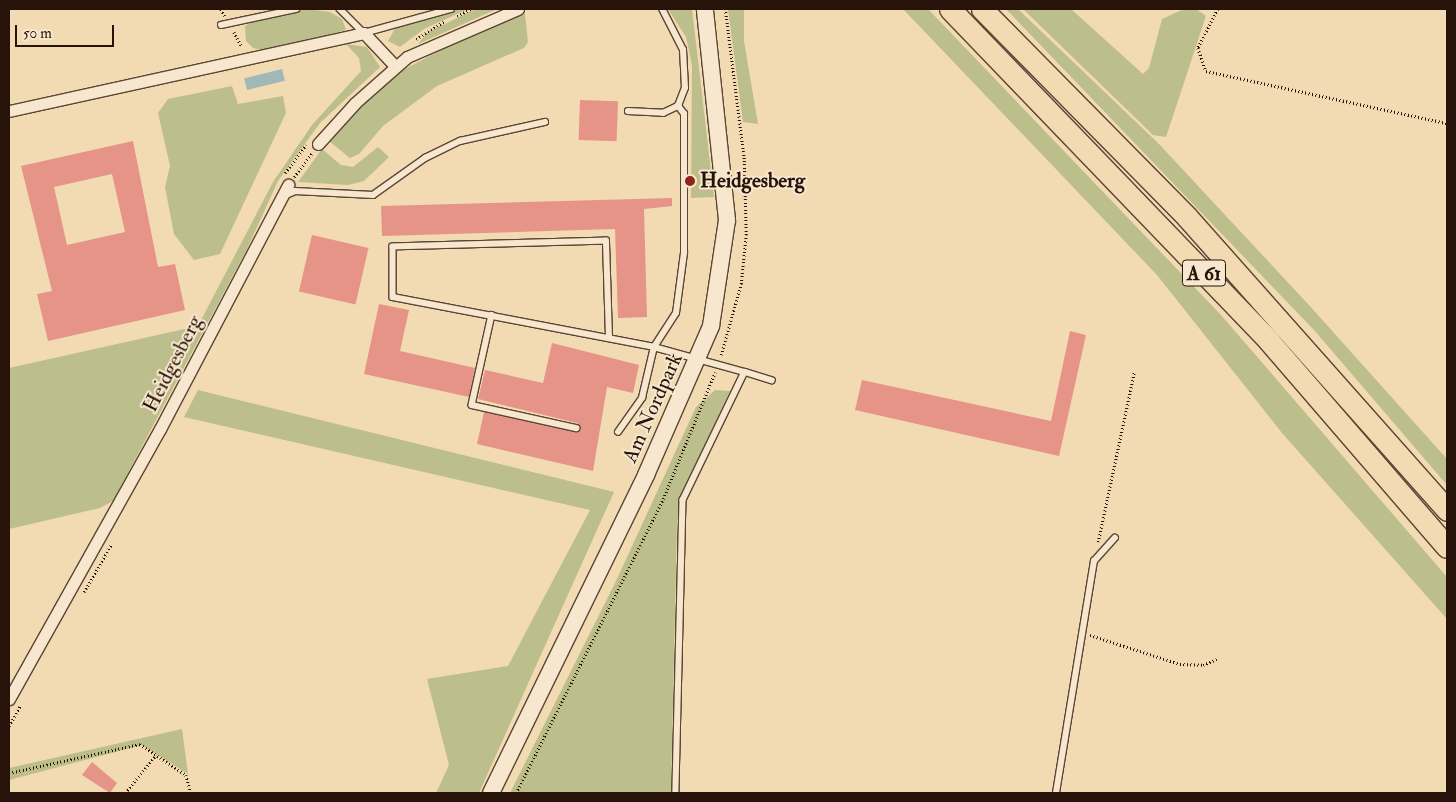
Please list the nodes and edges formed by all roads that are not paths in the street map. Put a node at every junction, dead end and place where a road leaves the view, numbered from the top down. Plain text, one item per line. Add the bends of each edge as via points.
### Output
1 (296, 9) edge
2 (340, 9) edge
3 (451, 9) edge
4 (518, 9) edge
5 (662, 9) edge
6 (705, 9) edge
7 (950, 9) edge
8 (982, 9) edge
9 (222, 25) dead end
10 (364, 33) junction
11 (395, 66) junction
12 (678, 106) junction
13 (9, 111) edge
14 (628, 111) dead end
15 (545, 122) dead end
16 (318, 144) road end
17 (288, 185) road end
18 (279, 197) junction
19 (492, 315) junction
20 (609, 338) junction
21 (654, 347) junction
22 (698, 359) junction
23 (745, 372) junction
24 (772, 380) dead end
25 (576, 428) dead end
26 (618, 432) dead end
27 (1447, 510) edge
28 (1115, 538) dead end
29 (1447, 547) edge
30 (9, 700) edge
31 (491, 793) edge
32 (676, 793) edge
33 (1056, 793) edge

1 - 9 lane
2 - 10 lane
3 - 10 lane
4 - 11 street
5 - 12 lane via 683,50 685,88
6 - 22 street, Am Nordpark via 727,220 711,326
7 - 29 highway, A 61 via 1269,341
8 - 27 highway, A 61 via 1187,217
10 - 11 street
10 - 13 street
11 - 16 street
12 - 14 lane via 663,113
12 - 21 lane via 684,114 684,254 676,313
15 - 18 lane via 460,141 425,158 374,195 295,191
17 - 18 street, Heidgesberg
18 - 30 street, Heidgesberg via 160,429
19 - 20 lane
19 - 20 lane via 393,297 393,247 606,241
19 - 25 lane via 472,405
20 - 21 lane
21 - 22 lane
21 - 26 lane via 642,398
22 - 23 lane
22 - 31 street, Am Nordpark
23 - 24 lane
23 - 32 lane via 683,500
28 - 33 lane via 1094,561

